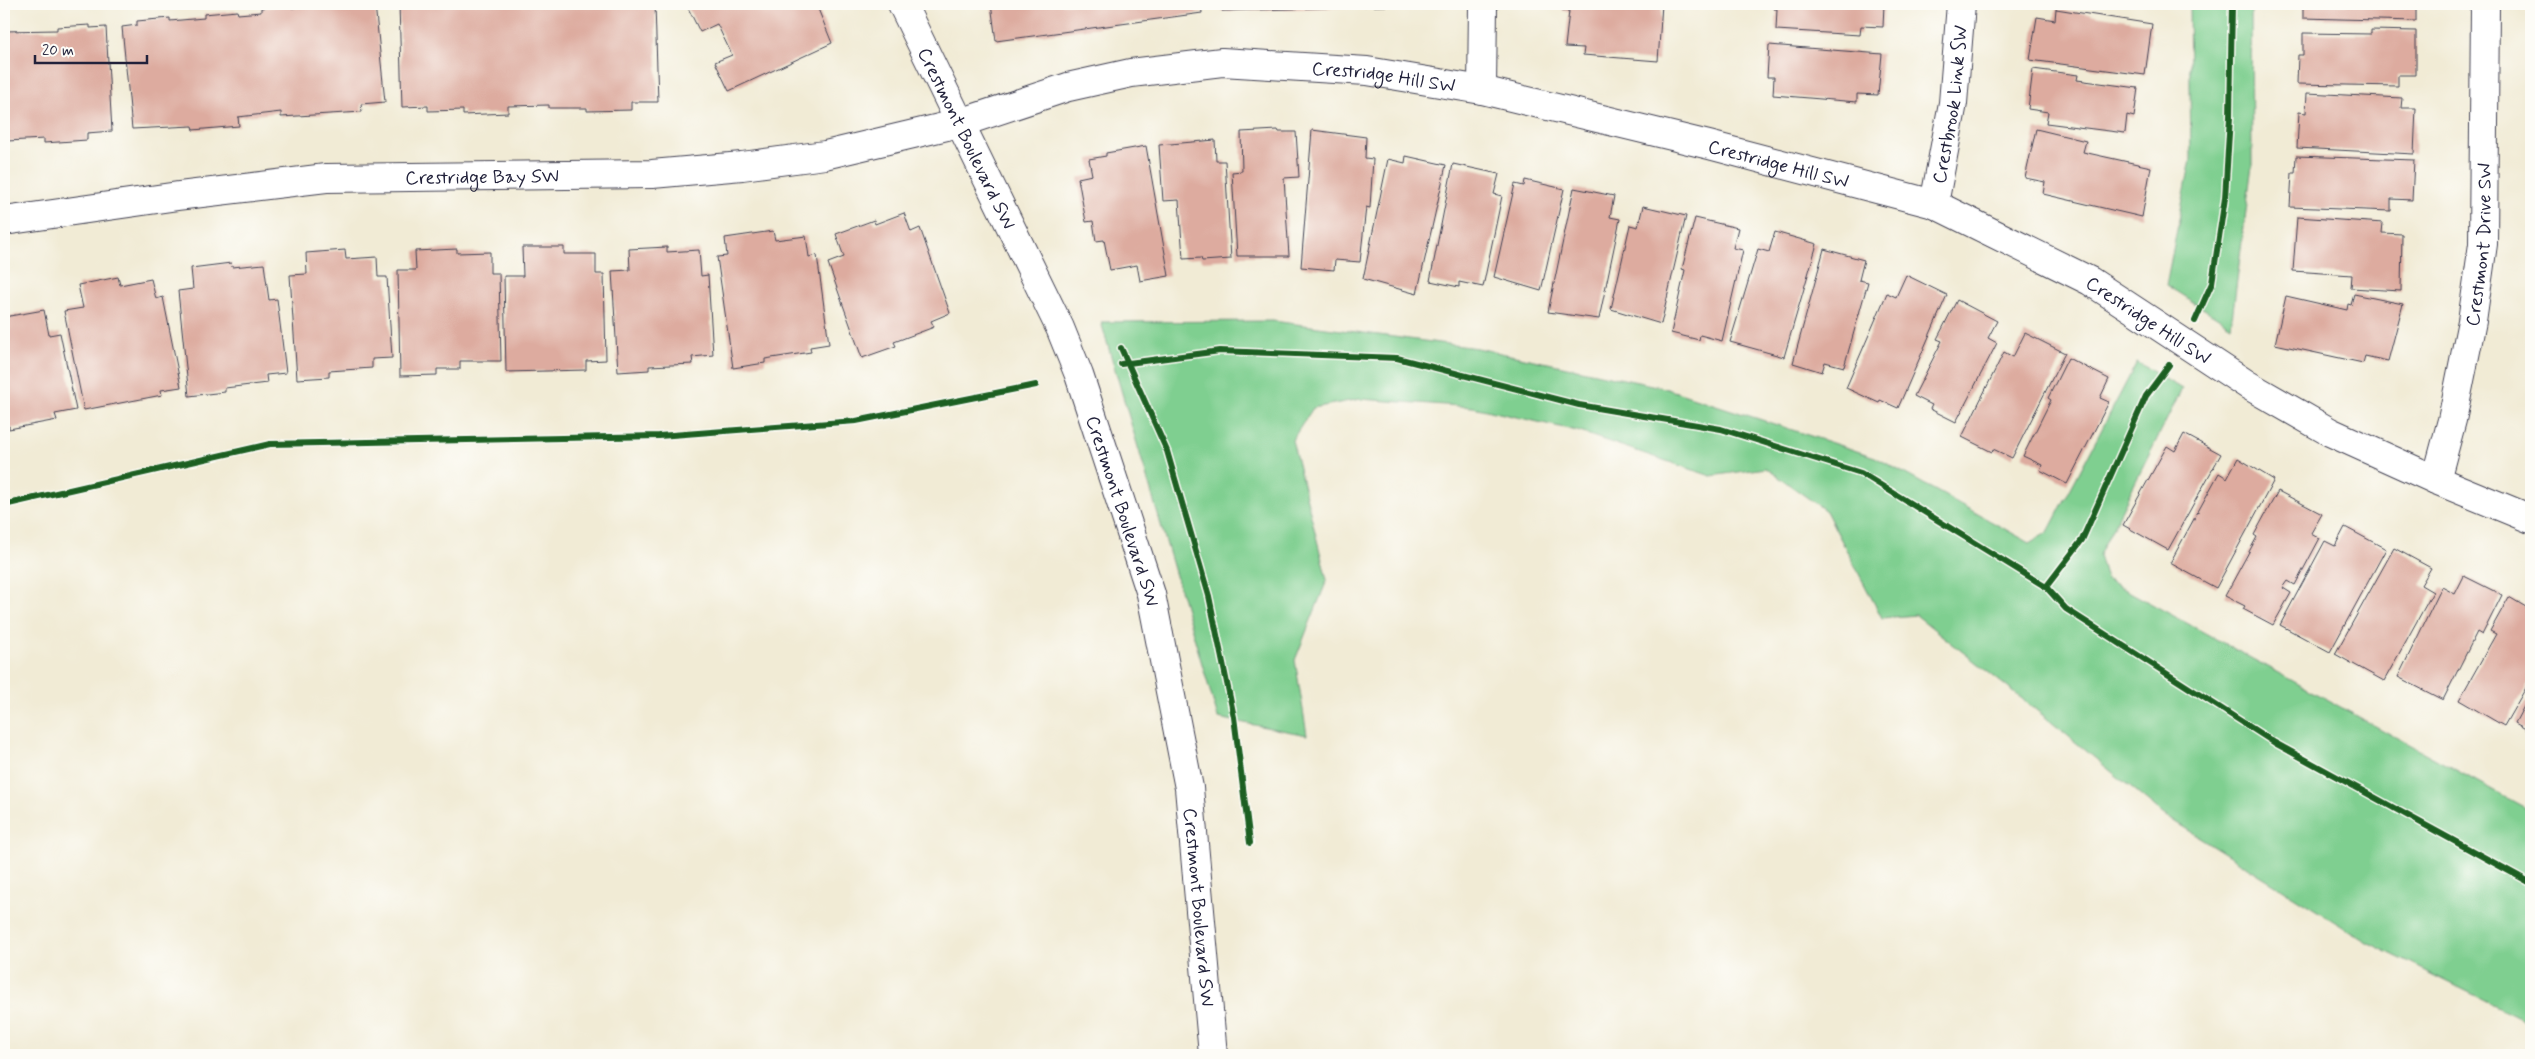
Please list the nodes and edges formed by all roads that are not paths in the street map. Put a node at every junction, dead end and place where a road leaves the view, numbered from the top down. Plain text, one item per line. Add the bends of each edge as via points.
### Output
1 (902, 4) edge
2 (1483, 4) edge
3 (1961, 4) edge
4 (2485, 4) edge
5 (1482, 90) junction
6 (960, 123) junction
7 (1934, 204) junction
8 (4, 221) edge
9 (2436, 480) junction
10 (2531, 519) edge
11 (1213, 1055) edge

1 - 6 street, Crestmont Boulevard SW
2 - 5 street
3 - 7 street, Crestbrook Link SW via 1954,103
4 - 9 street, Crestmont Drive SW via 2483,244 2470,330
5 - 6 street, Crestridge Hill SW via 1366,71 1222,62 1131,73 1068,87
5 - 7 street, Crestridge Hill SW via 1709,144
6 - 8 street, Crestridge Bay SW via 825,155 742,166 652,174 326,178
6 - 11 street, Crestmont Boulevard SW via 1060,328 1079,375 1151,594 1189,788
7 - 9 street, Crestridge Hill SW via 2090,281 2248,384 2330,432
9 - 10 street, Crestridge Hill SW

